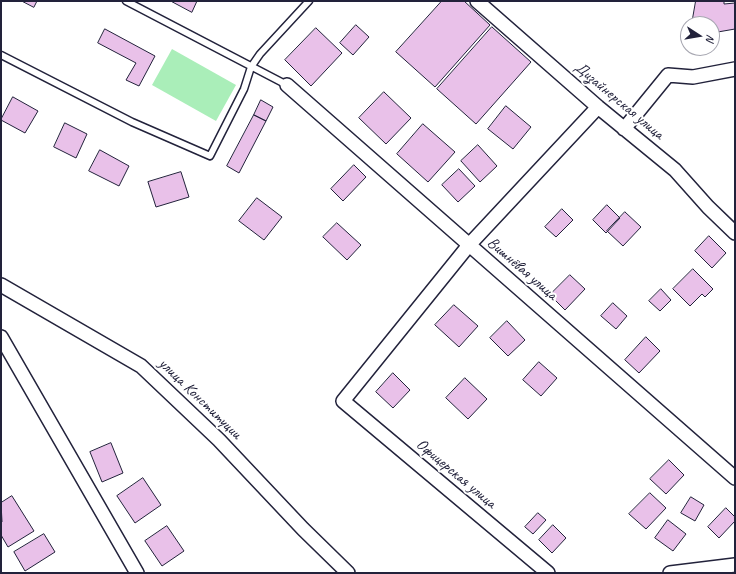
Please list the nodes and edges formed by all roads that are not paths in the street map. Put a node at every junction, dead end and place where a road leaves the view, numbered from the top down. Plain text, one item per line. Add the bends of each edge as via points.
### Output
1 (126, 1) edge
2 (309, 1) edge
3 (477, 1) edge
4 (1, 55) edge
5 (251, 66) junction
6 (735, 69) edge
7 (287, 85) joint
8 (598, 107) junction
9 (624, 129) junction
10 (735, 233) edge
11 (469, 245) junction
12 (1, 285) edge
13 (1, 337) edge
14 (735, 478) edge
15 (735, 565) edge
16 (137, 573) edge
17 (348, 573) edge
18 (548, 573) edge
19 (670, 573) edge

1 - 5 lane
2 - 5 lane
3 - 8 street, Дизайнерская улица
4 - 5 lane via 132,122 210,156 244,89
5 - 7 lane
6 - 9 street via 693,77 668,75
7 - 11 street, Вишнёвая улица
8 - 9 street, Дизайнерская улица
8 - 11 street
9 - 10 street, Дизайнерская улица via 675,170
11 - 14 street, Вишнёвая улица
11 - 18 street, Офицерская улица via 343,401
12 - 17 street, улица Конституции via 141,366 219,440
13 - 16 street
15 - 19 street

